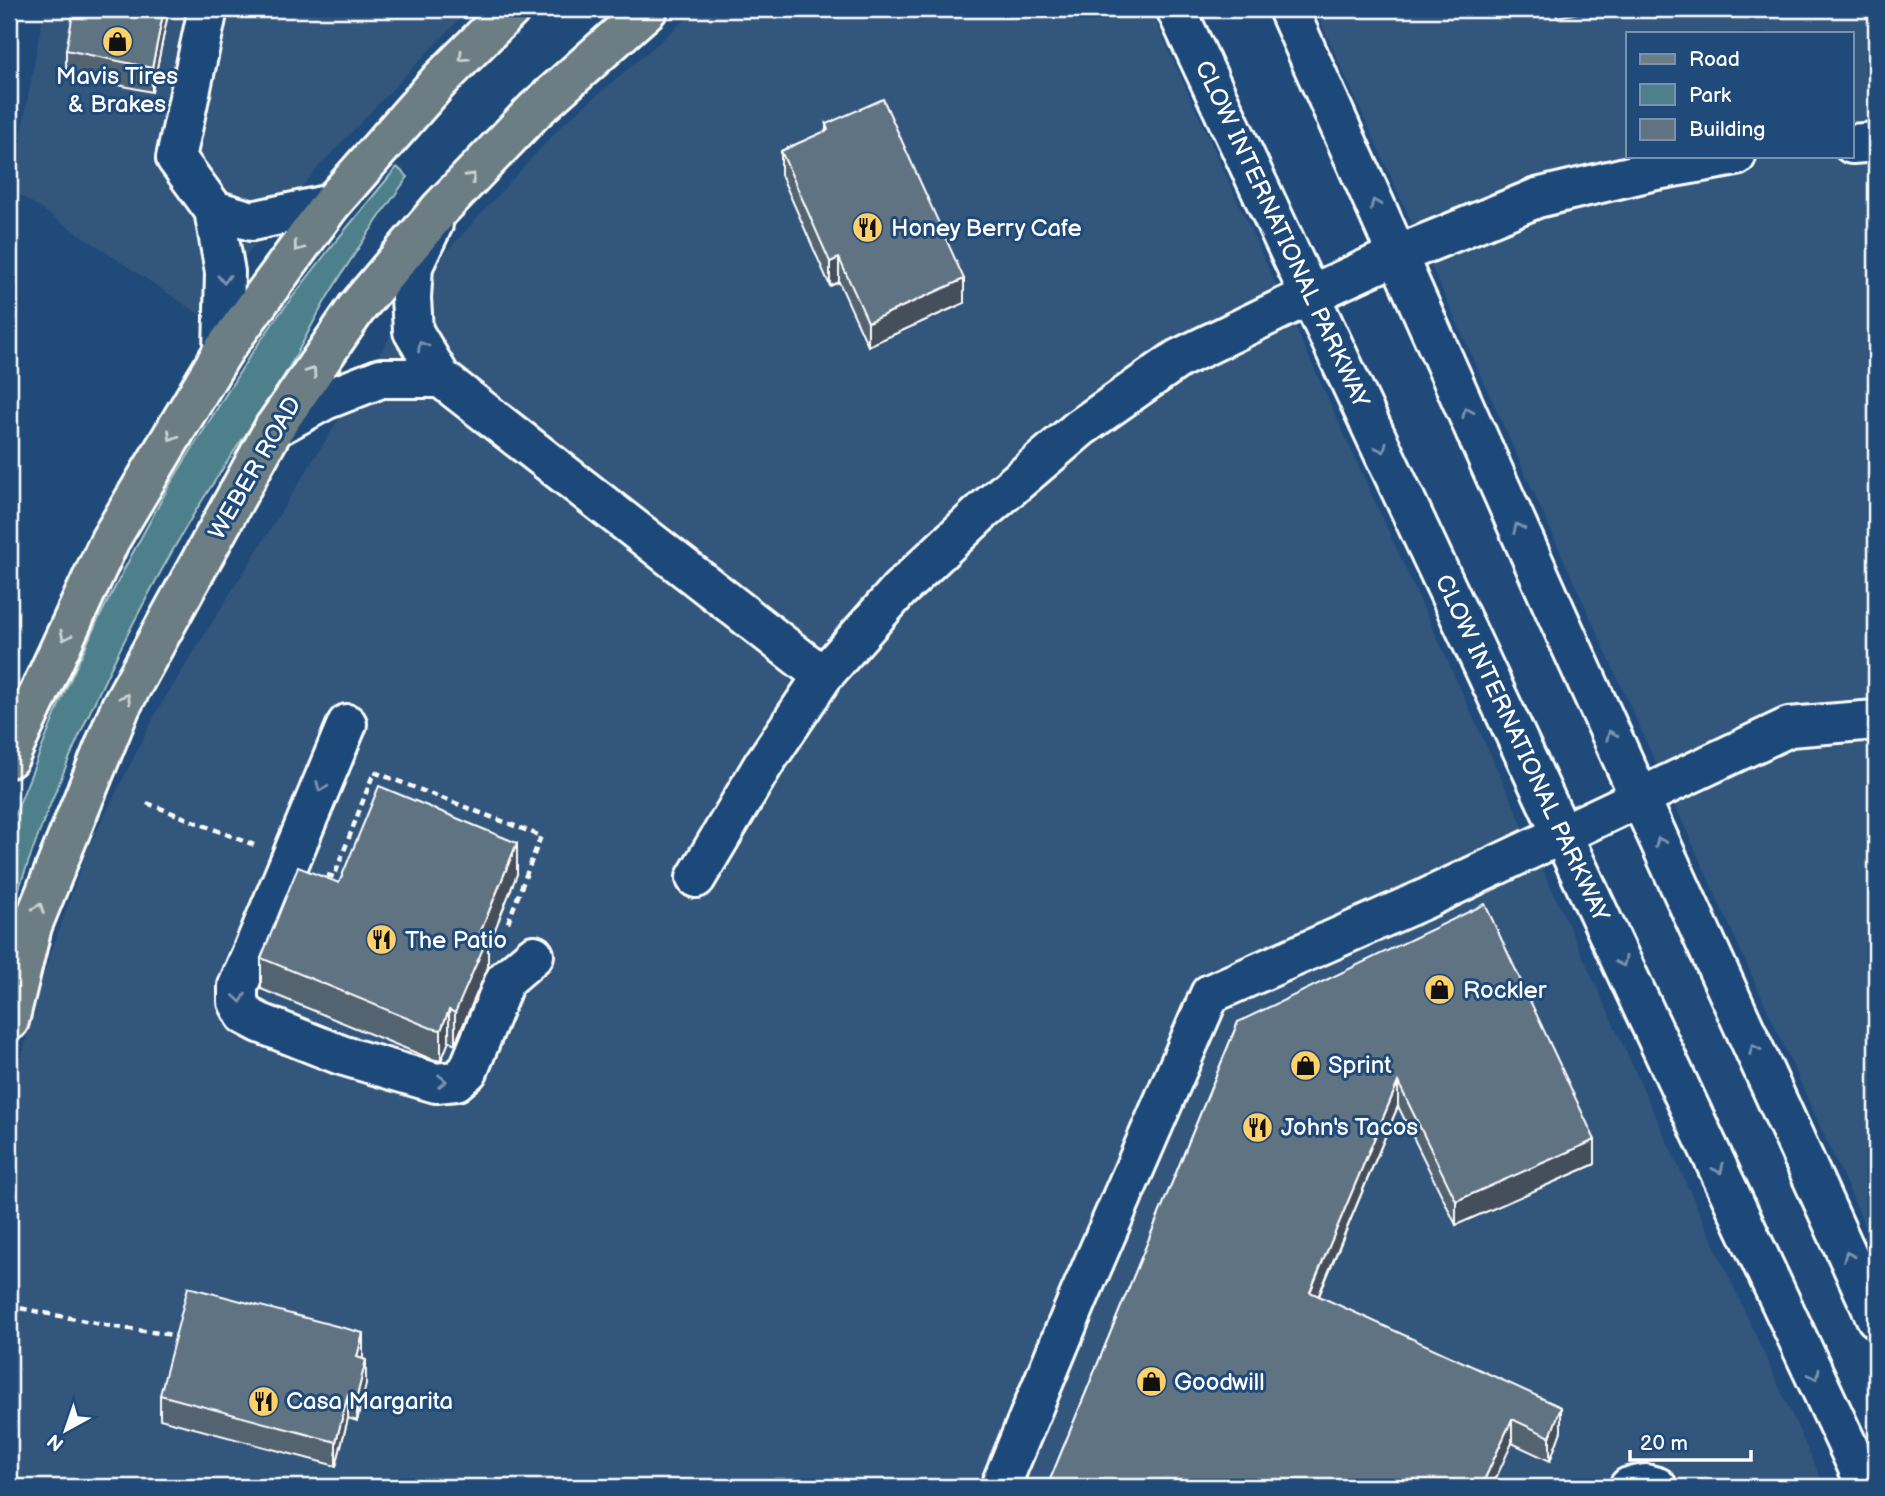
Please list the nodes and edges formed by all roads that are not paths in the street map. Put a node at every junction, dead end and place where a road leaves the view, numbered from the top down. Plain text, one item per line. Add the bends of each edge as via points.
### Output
1 (208, 9) edge
2 (512, 9) edge
3 (648, 9) edge
4 (1176, 9) edge
5 (1288, 9) edge
6 (1876, 142) edge
7 (1854, 144) edge
8 (1725, 158) edge
9 (331, 204) junction
10 (440, 209) junction
11 (214, 211) junction
12 (1397, 255) junction
13 (1310, 295) junction
14 (223, 351) junction
15 (441, 378) junction
16 (274, 428) junction
17 (823, 676) junction
18 (1876, 720) edge
19 (347, 724) dead end
20 (9, 758) edge
21 (1640, 797) junction
22 (1562, 834) junction
23 (696, 878) dead end
24 (534, 955) dead end
25 (9, 1021) edge
26 (1876, 1318) edge
27 (1000, 1487) edge
28 (1629, 1487) edge
29 (1657, 1487) edge
30 (1867, 1487) edge

1 - 11 street via 176,158
2 -> 9 main road via 440,80
10 -> 3 main road, WEBER ROAD via 535,110
4 - 13 street, CLOW INTERNATIONAL PARKWAY
12 -> 5 street
6 - 7 street
8 - 12 street via 1537,198
9 - 11 street via 252,221
9 -> 14 main road
15 -> 10 street via 413,331 411,298 413,266
16 -> 10 main road, WEBER ROAD via 356,309
11 -> 14 street via 225,272
12 - 13 street
21 -> 12 street
13 - 17 street via 1178,359 1080,428 899,590
13 -> 22 street, CLOW INTERNATIONAL PARKWAY
14 -> 20 main road via 110,540
15 - 16 street via 381,378 325,400
15 - 17 street
25 -> 16 main road, WEBER ROAD via 32,926 121,706
17 - 23 street via 762,765
18 - 21 street via 1789,727
19 -> 24 street via 239,986 238,1002 245,1015 341,1055 436,1083 456,1081 468,1071 505,980
21 - 22 street
26 -> 21 street
22 - 27 street via 1210,994
22 -> 30 street, CLOW INTERNATIONAL PARKWAY
28 - 29 street

